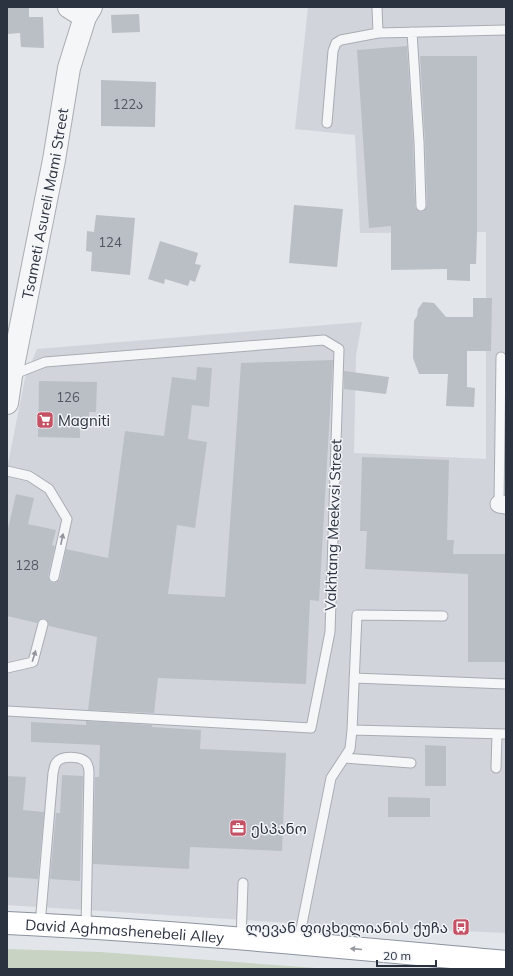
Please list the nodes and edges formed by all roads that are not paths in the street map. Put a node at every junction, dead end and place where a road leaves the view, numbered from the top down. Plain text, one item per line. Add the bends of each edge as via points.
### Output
1 (377, 7) edge
2 (82, 10) edge
3 (506, 30) edge
4 (412, 32) junction
5 (378, 33) junction
6 (327, 123) dead end
7 (421, 206) dead end
8 (501, 357) dead end
9 (9, 375) edge
10 (7, 403) edge
11 (7, 471) edge
12 (502, 505) edge
13 (54, 577) dead end
14 (443, 616) dead end
15 (43, 624) dead end
16 (7, 668) edge
17 (354, 678) junction
18 (506, 684) edge
19 (7, 711) edge
20 (352, 730) junction
21 (502, 734) edge
22 (344, 758) junction
23 (411, 763) dead end
24 (496, 768) dead end
25 (243, 883) dead end
26 (7, 923) edge
27 (40, 925) junction
28 (86, 928) junction
29 (241, 940) junction
30 (298, 944) junction
31 (506, 962) edge

1 - 5 lane
2 - 9 street, Tsameti Asureli Mami Street
3 - 4 lane
4 - 5 lane
4 - 7 lane
5 - 6 lane via 336,43 333,51
8 - 12 lane
9 - 10 street, Tsameti Asureli Mami Street
9 - 19 lane, Vakhtang Meekvsi Street via 45,362 324,340 339,349 330,632 312,728
13 -> 11 lane via 67,519 49,489 29,476
14 - 17 lane via 357,615
16 -> 15 lane via 33,662
17 - 18 lane
17 - 20 lane
20 - 21 lane
20 - 22 lane via 350,749
21 - 24 lane
22 - 23 lane
22 - 30 lane via 331,778
25 - 29 lane
26 - 27 highway, David Aghmashenebeli Alley
27 - 28 highway, David Aghmashenebeli Alley
27 - 28 lane via 53,773 56,763 67,758 86,762 89,772
28 - 29 highway, David Aghmashenebeli Alley
29 - 30 highway, David Aghmashenebeli Alley
31 -> 30 highway, David Aghmashenebeli Alley

